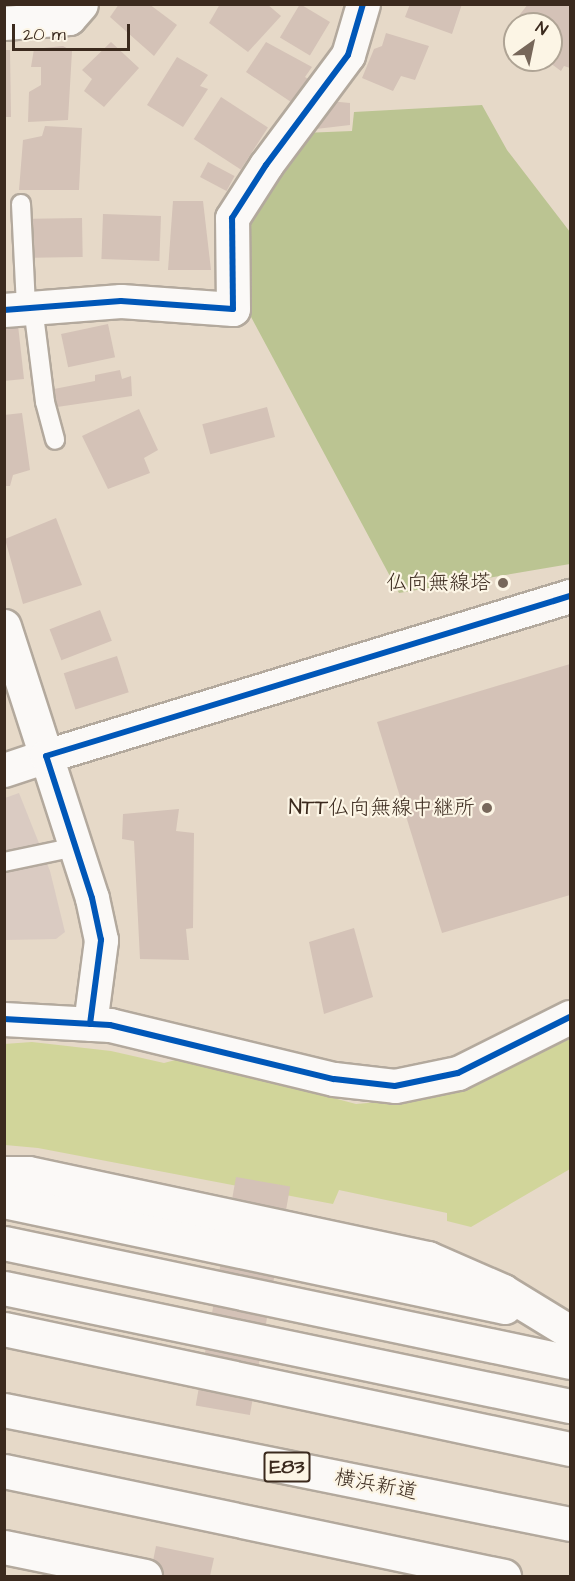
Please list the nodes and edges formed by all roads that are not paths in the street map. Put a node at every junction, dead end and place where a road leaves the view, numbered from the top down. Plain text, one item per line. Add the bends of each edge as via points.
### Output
1 (81, 4) edge
2 (363, 4) edge
3 (4, 23) edge
4 (21, 204) dead end
5 (21, 308) edge
6 (55, 440) dead end
7 (570, 596) edge
8 (4, 626) edge
9 (46, 756) junction
10 (4, 770) edge
11 (75, 847) junction
12 (4, 862) edge
13 (570, 1017) edge
14 (4, 1019) edge
15 (90, 1024) junction
16 (4, 1173) edge
17 (4, 1201) edge
18 (4, 1243) edge
19 (4, 1288) edge
20 (543, 1315) junction
21 (4, 1329) edge
22 (570, 1332) edge
23 (570, 1362) edge
24 (570, 1406) edge
25 (4, 1410) edge
26 (570, 1449) edge
27 (4, 1471) edge
28 (570, 1524) edge
29 (4, 1547) edge
30 (145, 1576) edge
31 (504, 1576) edge

1 - 3 main road via 69,18
2 - 5 main road via 348,55 266,165 232,218 233,309 121,301
4 - 5 lane
5 - 6 lane
7 - 9 main road
8 - 9 main road
9 - 10 main road
9 - 11 main road
11 - 12 lane
11 - 15 main road via 101,940
13 - 15 main road via 458,1073 395,1086 334,1079 110,1025
14 - 15 main road
16 - 20 main road via 28,1173 428,1258 503,1291
17 - 20 main road
18 - 23 main road
19 - 24 main road
20 - 22 main road
21 - 26 main road
25 - 28 main road, 横浜新道 / E83
27 - 31 main road
29 - 30 main road

